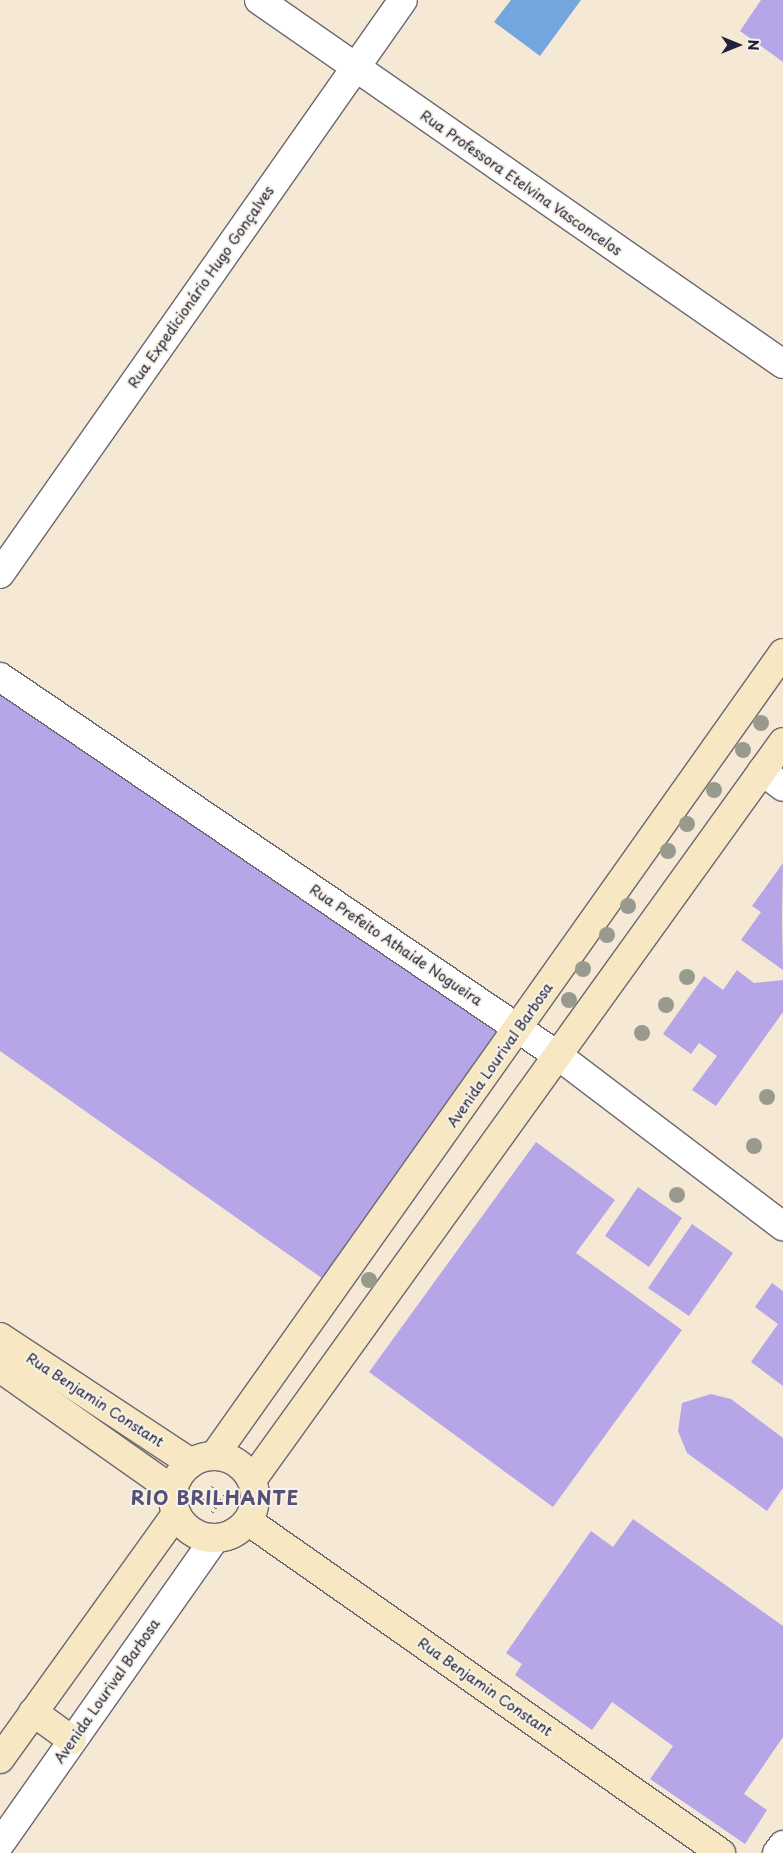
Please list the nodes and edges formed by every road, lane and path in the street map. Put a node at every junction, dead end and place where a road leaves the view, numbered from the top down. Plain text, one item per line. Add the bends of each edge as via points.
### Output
1 (259, 0) edge
2 (403, 0) edge
3 (354, 68) junction
4 (783, 364) edge
5 (0, 574) edge
6 (783, 653) edge
7 (0, 677) edge
8 (783, 742) edge
9 (772, 779) edge
10 (520, 1028) junction
11 (560, 1057) junction
12 (783, 1226) edge
13 (0, 1337) edge
14 (0, 1368) edge
15 (202, 1459) junction
16 (252, 1480) junction
17 (174, 1502) junction
18 (248, 1521) junction
19 (214, 1539) junction
20 (33, 1712) junction
21 (72, 1740) junction
22 (0, 1759) edge
23 (0, 1844) edge
24 (783, 1845) edge
25 (721, 1853) edge
26 (777, 1853) edge

1 - 3 street, Rua Professora Etelvina Vasconcelos
2 - 3 street, Rua Expedicionário Hugo Gonçalves
3 - 4 street, Rua Professora Etelvina Vasconcelos
3 - 5 street, Rua Expedicionário Hugo Gonçalves
6 - 10 main road, Avenida Lourival Barbosa
7 - 10 street, Rua Prefeito Athaide Nogueira
8 - 9 main road
9 - 11 main road
10 - 11 street, Rua Prefeito Athaide Nogueira
10 - 15 main road, Avenida Lourival Barbosa
11 - 12 street, Rua Prefeito Athaide Nogueira
11 - 16 main road
13 - 15 main road, Rua Benjamin Constant
14 - 17 main road, Rua Benjamin Constant
15 - 16 main road via 236,1462
15 - 17 main road
16 - 18 main road via 256,1494
17 - 19 main road via 191,1532
17 - 20 main road
18 - 19 main road via 233,1534
18 - 25 main road, Rua Benjamin Constant
19 - 21 street, Avenida Lourival Barbosa
20 - 21 main road
20 - 22 main road
21 - 23 street, Avenida Lourival Barbosa
24 - 26 street

